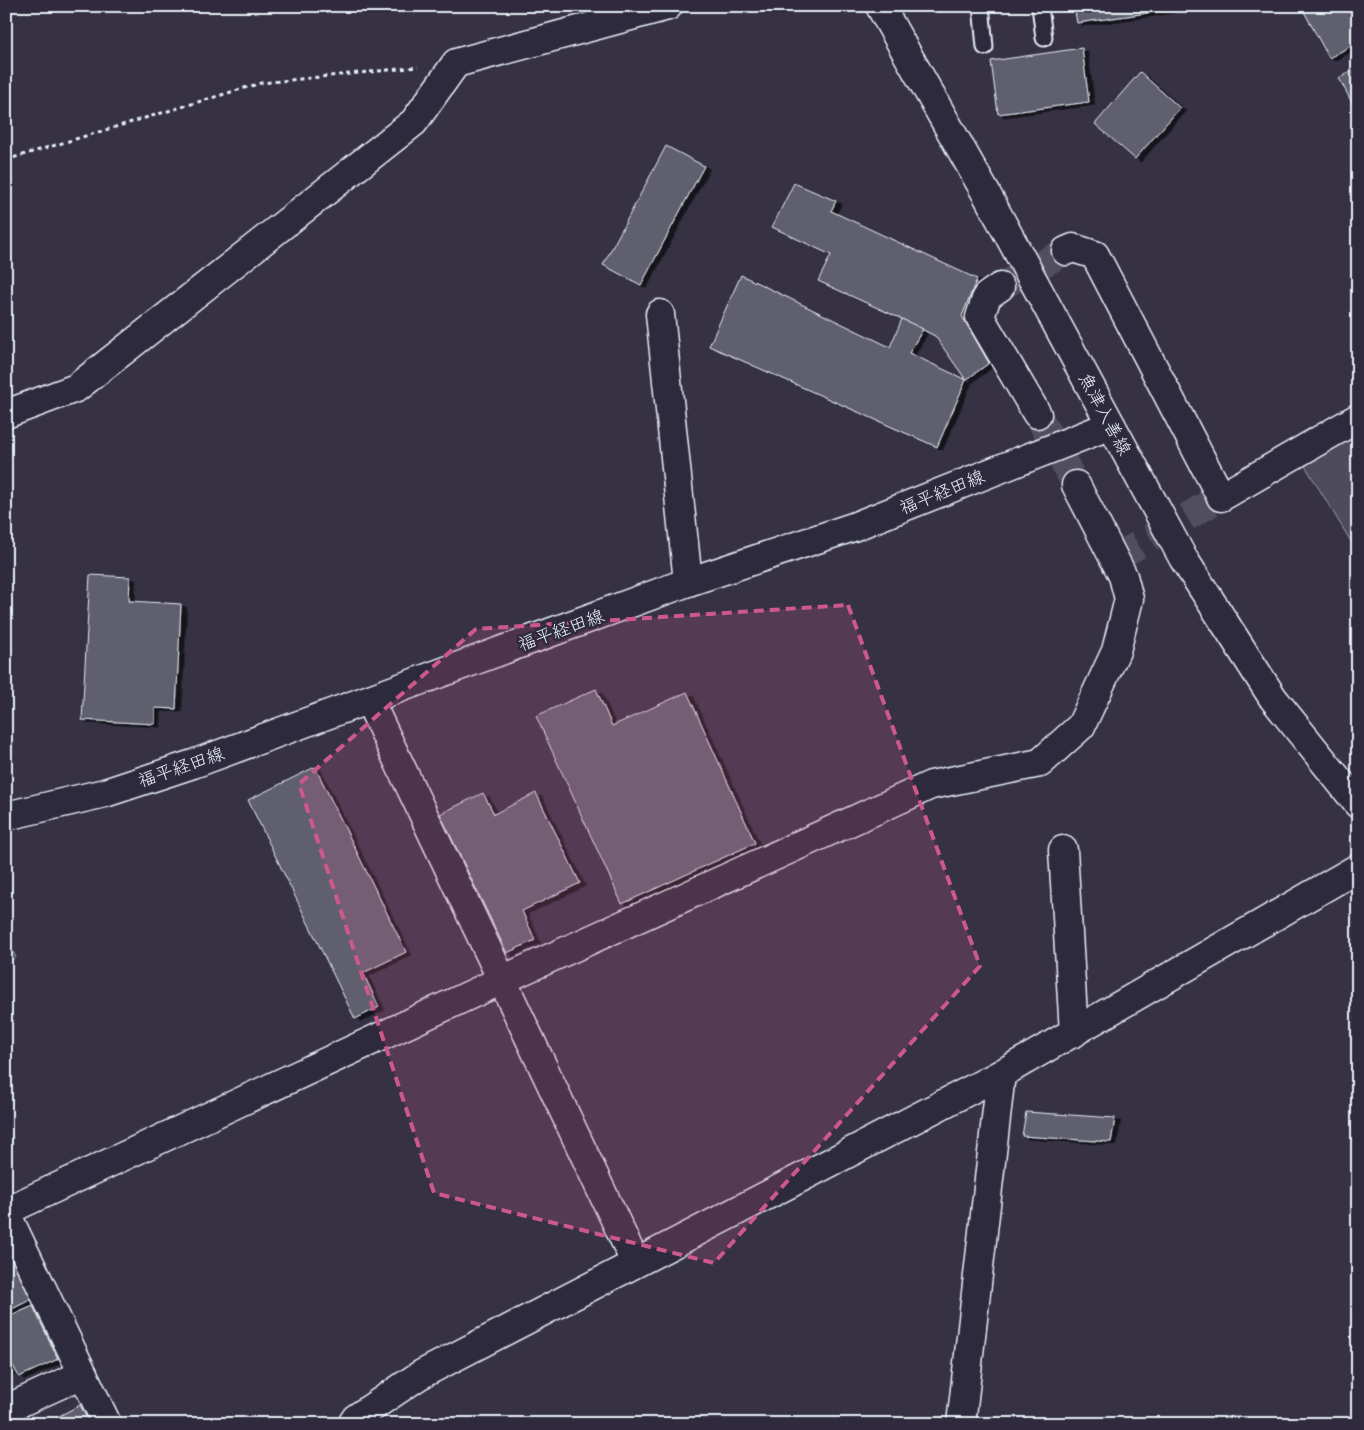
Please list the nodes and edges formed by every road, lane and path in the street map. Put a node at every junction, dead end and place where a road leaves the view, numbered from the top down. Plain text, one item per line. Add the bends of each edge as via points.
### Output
1 (668, 6) edge
2 (880, 6) edge
3 (982, 6) edge
4 (1040, 6) edge
5 (1044, 38) dead end
6 (985, 47) dead end
7 (456, 63) junction
8 (6, 160) edge
9 (1066, 251) tunnel mouth
10 (1000, 287) tunnel mouth
11 (660, 314) dead end
12 (6, 414) edge
13 (1037, 414) tunnel mouth
14 (1358, 418) edge
15 (1110, 425) junction
16 (1076, 485) tunnel mouth
17 (688, 582) junction
18 (369, 700) junction
19 (1358, 804) edge
20 (6, 816) edge
21 (1063, 850) dead end
22 (1358, 868) edge
23 (502, 980) junction
24 (1074, 1033) junction
25 (1001, 1074) junction
26 (6, 1212) edge
27 (635, 1262) junction
28 (83, 1374) junction
29 (6, 1409) edge
30 (106, 1424) edge
31 (352, 1424) edge
32 (962, 1424) edge

1 - 7 street
2 - 15 street, 魚津入善線 via 987,195
3 - 6 lane
4 - 5 lane
7 - 8 path via 261,82
7 - 12 street via 414,122 84,382 76,388
9 - 14 street via 1073,248 1095,255 1221,497
10 - 13 street via 987,296 980,317
11 - 17 street
15 - 17 street, 福平経田線 via 853,527
15 - 19 street, 魚津入善線 via 1183,558 1273,698
16 - 23 street via 1123,576 1129,599 1116,652 1081,726 1040,763 931,785
17 - 18 street, 福平経田線
18 - 20 street, 福平経田線 via 105,793
18 - 23 street
21 - 24 street
22 - 24 street
23 - 26 street
23 - 27 street
24 - 25 street
25 - 27 street
25 - 32 street
26 - 28 street
27 - 31 street via 420,1375 356,1418
28 - 29 street
28 - 30 street

